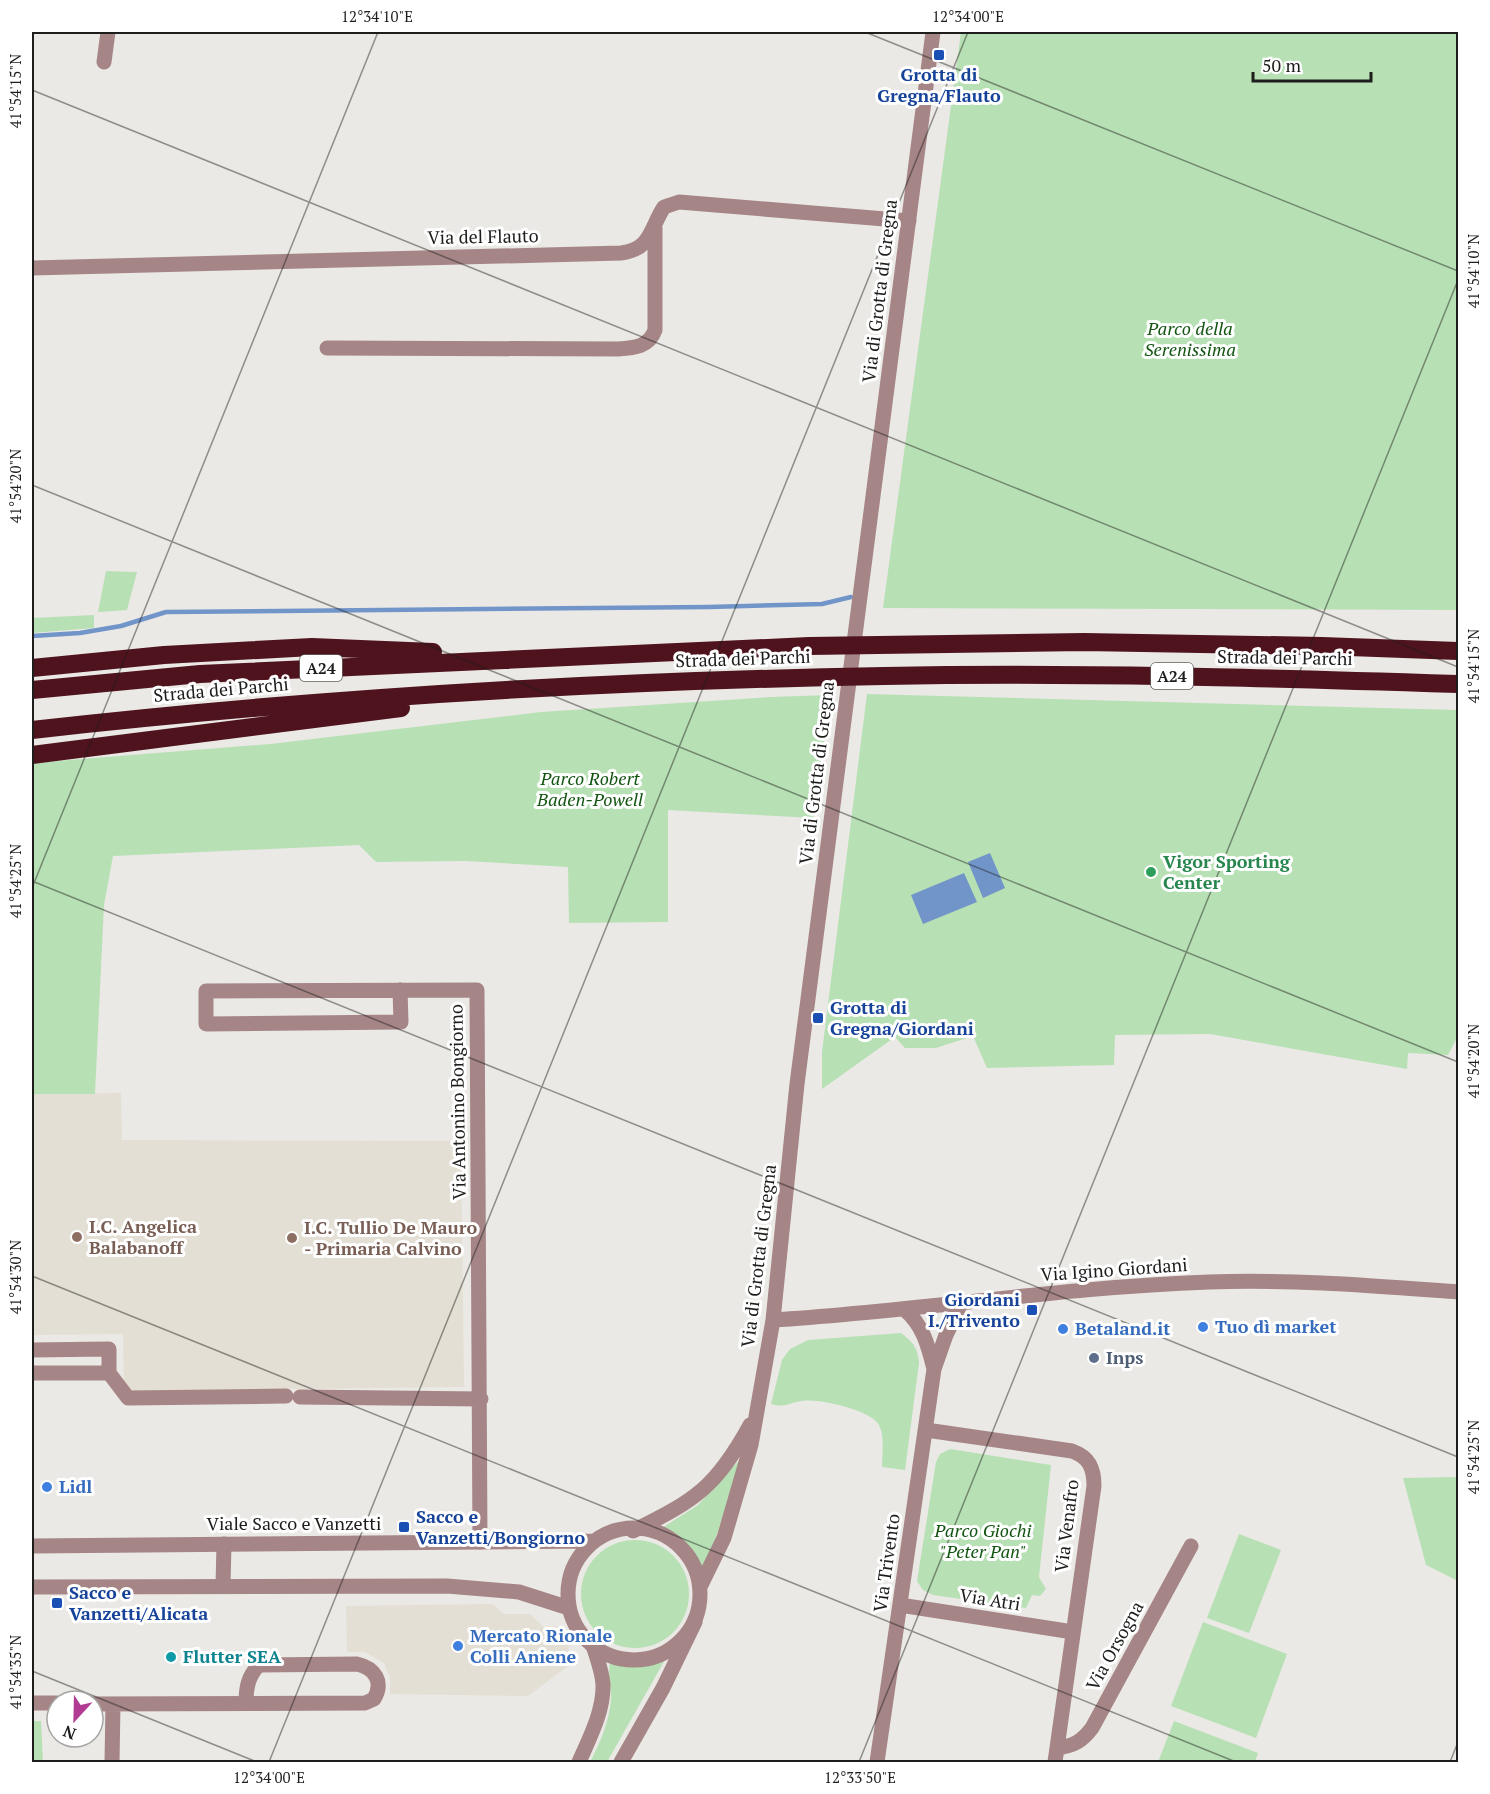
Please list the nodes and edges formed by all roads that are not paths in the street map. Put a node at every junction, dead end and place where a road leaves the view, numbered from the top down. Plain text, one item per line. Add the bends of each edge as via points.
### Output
1 (108, 32) edge
2 (933, 32) edge
3 (104, 62) dead end
4 (909, 221) junction
5 (655, 225) junction
6 (32, 268) edge
7 (327, 348) dead end
8 (1458, 651) edge
9 (545, 657) junction
10 (32, 668) edge
11 (1458, 684) edge
12 (557, 688) junction
13 (32, 690) edge
14 (32, 730) edge
15 (32, 755) edge
16 (400, 990) junction
17 (1458, 1292) edge
18 (961, 1303) junction
19 (904, 1309) junction
20 (774, 1320) junction
21 (32, 1350) edge
22 (934, 1369) junction
23 (109, 1373) junction
24 (32, 1374) edge
25 (481, 1399) junction
26 (756, 1413) junction
27 (926, 1430) junction
28 (633, 1531) junction
29 (593, 1541) junction
30 (480, 1542) junction
31 (224, 1544) junction
32 (32, 1546) edge
33 (1191, 1546) dead end
34 (223, 1585) junction
35 (32, 1587) edge
36 (700, 1587) junction
37 (900, 1605) junction
38 (569, 1608) junction
39 (695, 1622) junction
40 (1073, 1632) junction
41 (592, 1642) junction
42 (246, 1703) junction
43 (105, 1704) edge
44 (113, 1704) junction
45 (1056, 1755) edge
46 (112, 1762) edge
47 (579, 1762) edge
48 (621, 1762) edge
49 (878, 1762) edge

1 - 3 street
2 - 4 street, Via di Grotta di Gregna
4 - 5 street, Via del Flauto via 678,202 664,207
4 - 20 street, Via di Grotta di Gregna via 798,1076
5 - 6 street, Via del Flauto via 642,245 621,253
5 - 7 street via 655,330 641,346
8 - 9 highway, Strada dei Parchi / A24 via 1179,643 886,644
9 - 10 highway via 312,647 164,655
9 - 13 highway, Strada dei Parchi / A24 via 200,674
11 - 12 highway, Strada dei Parchi / A24 via 1146,676 885,676
12 - 14 highway, Strada dei Parchi / A24 via 287,704
12 - 15 highway
16 - 16 street, Via Antonino Bongiorno via 206,991 206,1024 401,1022
16 - 25 street, Via Antonino Bongiorno via 477,990
17 - 18 street, Via Igino Giordani via 1244,1281 1107,1288
18 - 19 street, Via Igino Giordani
18 - 22 street, Via Trivento
19 - 20 street, Via Igino Giordani
19 - 22 street, Via Trivento via 925,1336
20 - 26 street, Via di Grotta di Gregna
21 - 23 street via 109,1349
22 - 27 street, Via Trivento
23 - 24 street
23 - 25 street via 128,1398
25 - 30 street, Via Antonino Bongiorno
26 - 28 street, Via di Grotta di Gregna via 731,1458 708,1486
26 - 36 street, Via di Grotta di Gregna via 751,1445 724,1538
27 - 37 street, Via Trivento
27 - 40 street, Via Venafro via 1072,1451 1088,1461 1094,1486
28 - 29 street, Via di Grotta di Gregna via 606,1534
28 - 36 street, Via di Grotta di Gregna via 657,1534 677,1546 692,1564
29 - 30 street, Viale Sacco e Vanzetti
29 - 38 street via 571,1568
30 - 31 street, Viale Sacco e Vanzetti
31 - 32 street, Viale Sacco e Vanzetti
31 - 34 street
33 - 45 street, Via Orsogna via 1092,1728
34 - 35 street
34 - 38 street via 497,1589
36 - 39 street, Via di Grotta di Gregna
37 - 40 street, Via Atri
37 - 49 street, Via Trivento
38 - 41 street, Via di Grotta di Gregna via 577,1627
39 - 41 street, Via di Grotta di Gregna via 672,1649 650,1658 624,1659
39 - 48 street, Via di Grotta di Gregna
40 - 45 street, Via Venafro
41 - 47 street, Via di Grotta di Gregna via 600,1667 602,1693
42 - 42 street via 365,1703 375,1699 379,1683 372,1670 363,1665 268,1663 254,1670 247,1685
42 - 44 street
43 - 44 street
44 - 46 street

